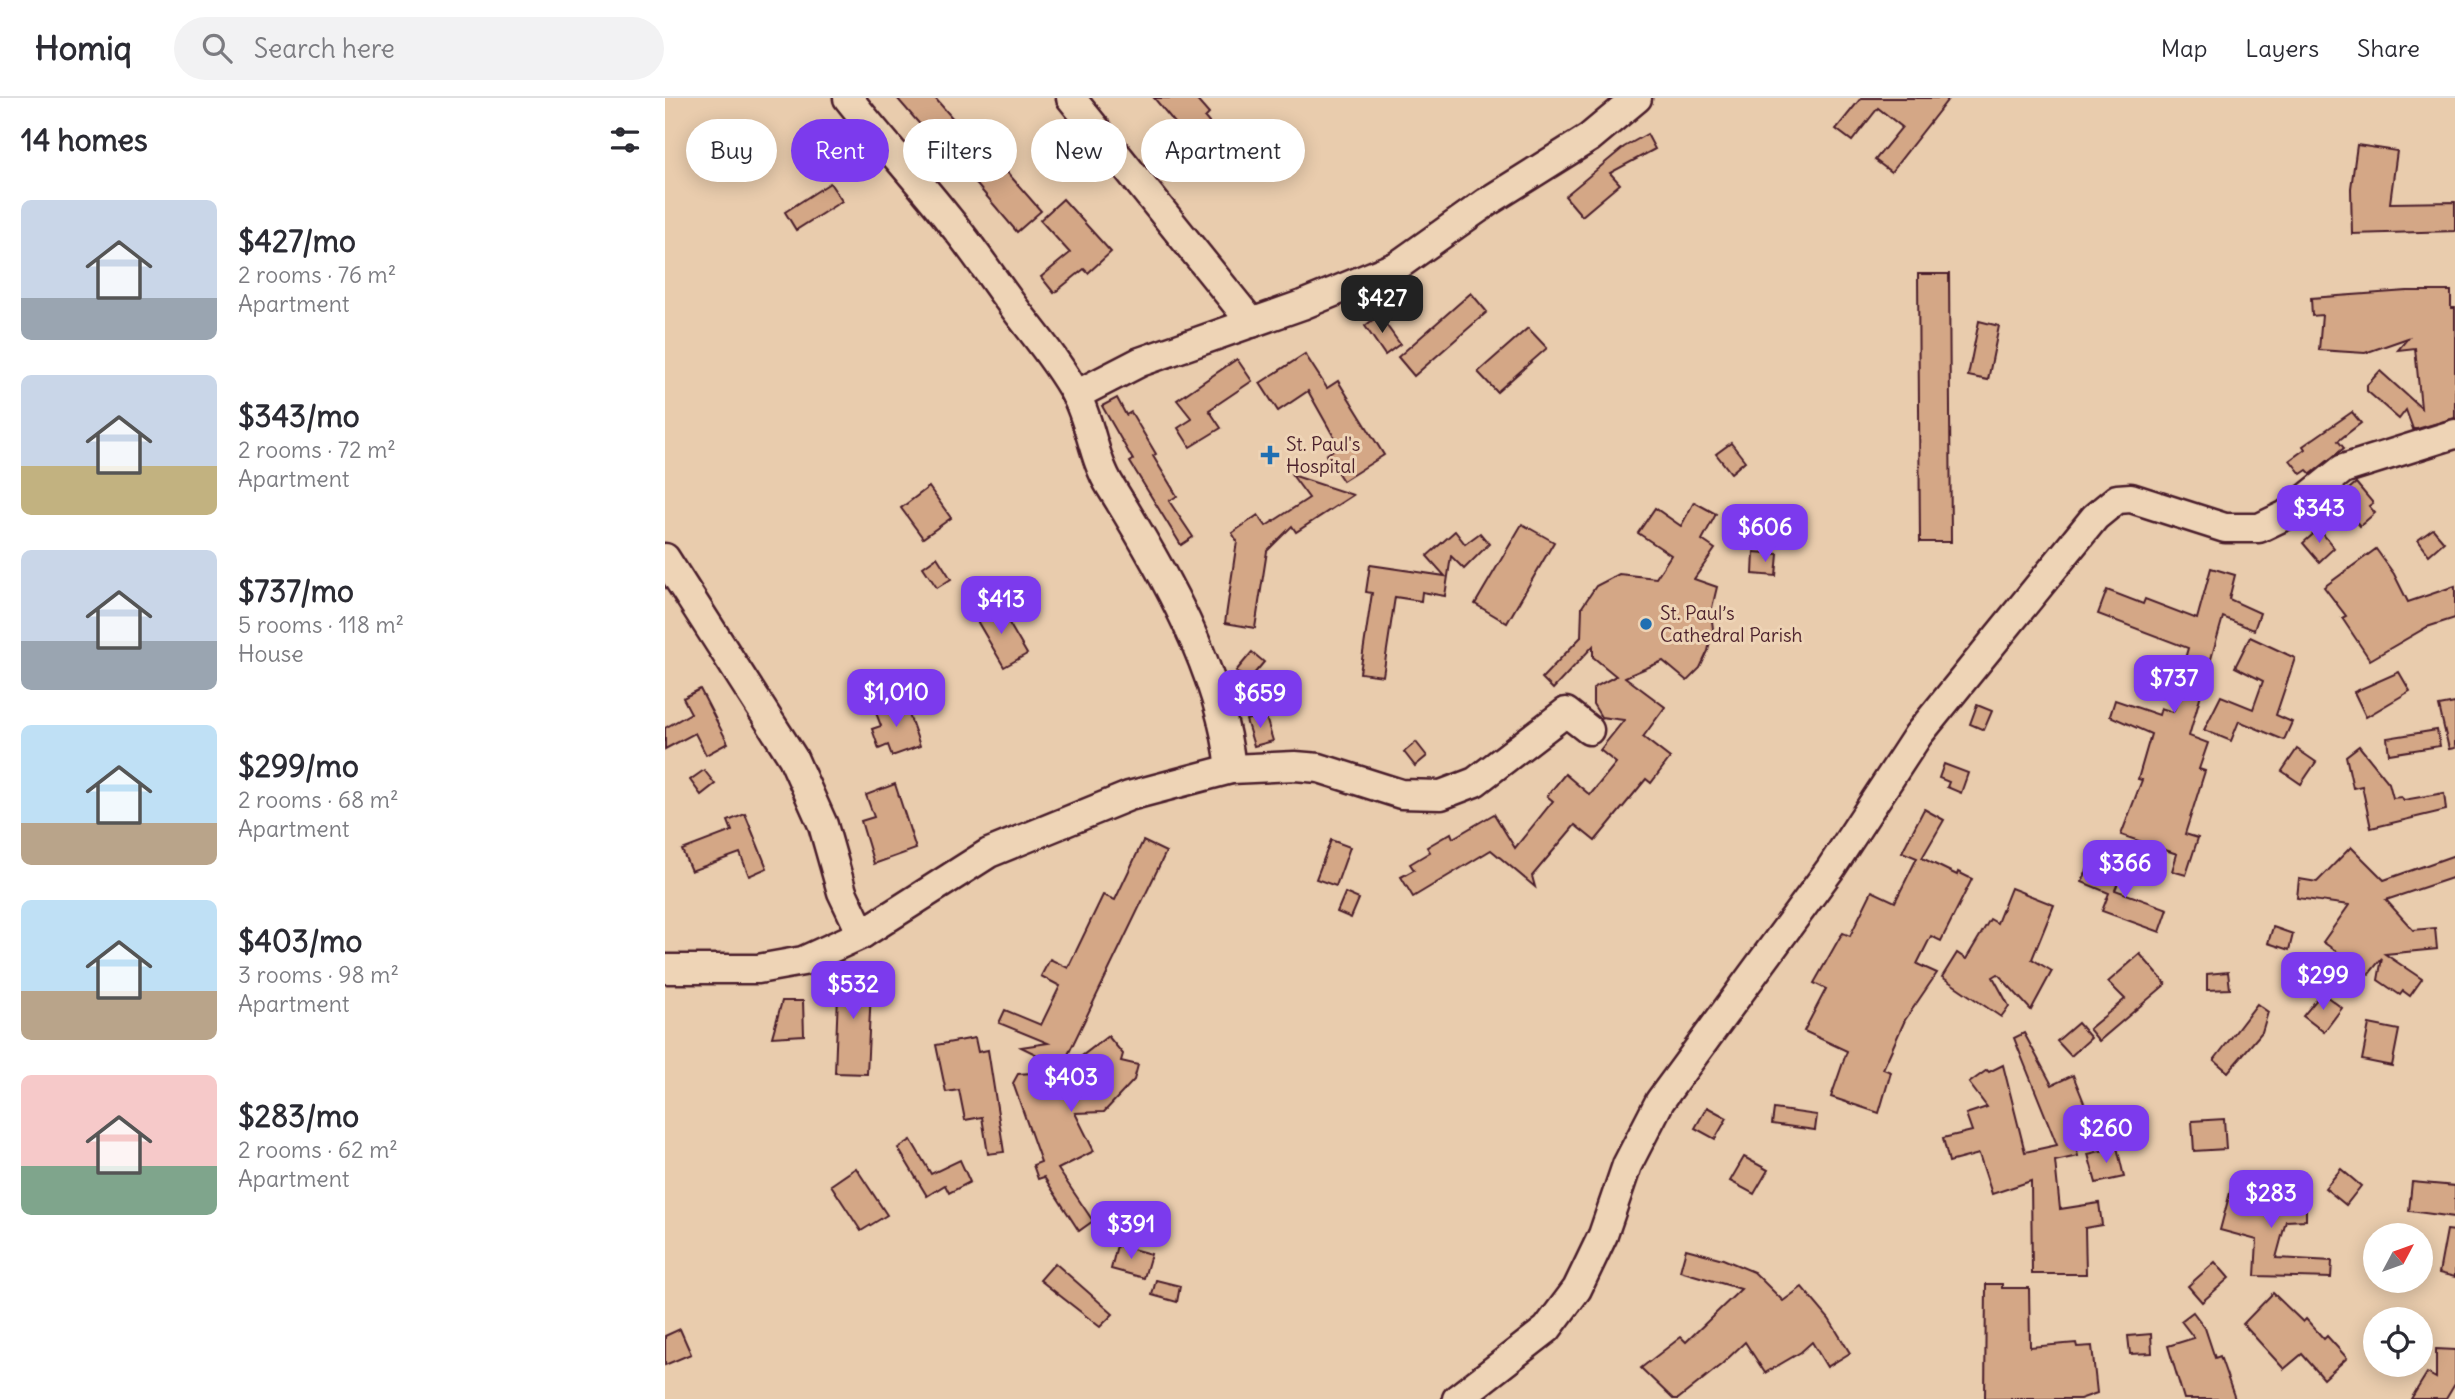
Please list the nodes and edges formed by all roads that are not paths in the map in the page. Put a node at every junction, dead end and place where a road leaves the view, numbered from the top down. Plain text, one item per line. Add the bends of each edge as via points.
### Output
1 (848, 98) edge
2 (1071, 98) edge
3 (1637, 98) edge
4 (1252, 323) junction
5 (1076, 395) junction
6 (2455, 434) edge
7 (665, 558) edge
8 (1589, 730) dead end
9 (1231, 769) junction
10 (862, 934) junction
11 (665, 968) edge
12 (1457, 1399) edge

1 - 5 street via 951,222
2 - 4 street
3 - 4 street via 1589,138 1397,266
4 - 5 street via 1140,362
5 - 9 street via 1109,485 1136,524 1192,639 1222,719
6 - 12 street via 2343,469 2286,515 2259,528 2225,528 2131,498 2117,499 2095,517 1918,735 1831,868 1660,1101 1627,1166 1603,1235 1577,1289 1547,1329
7 - 10 street via 793,758
8 - 9 street via 1566,712 1475,782 1441,795 1401,794 1319,768
9 - 10 street via 1129,796 1033,833 989,853
10 - 11 street via 803,961 758,969

